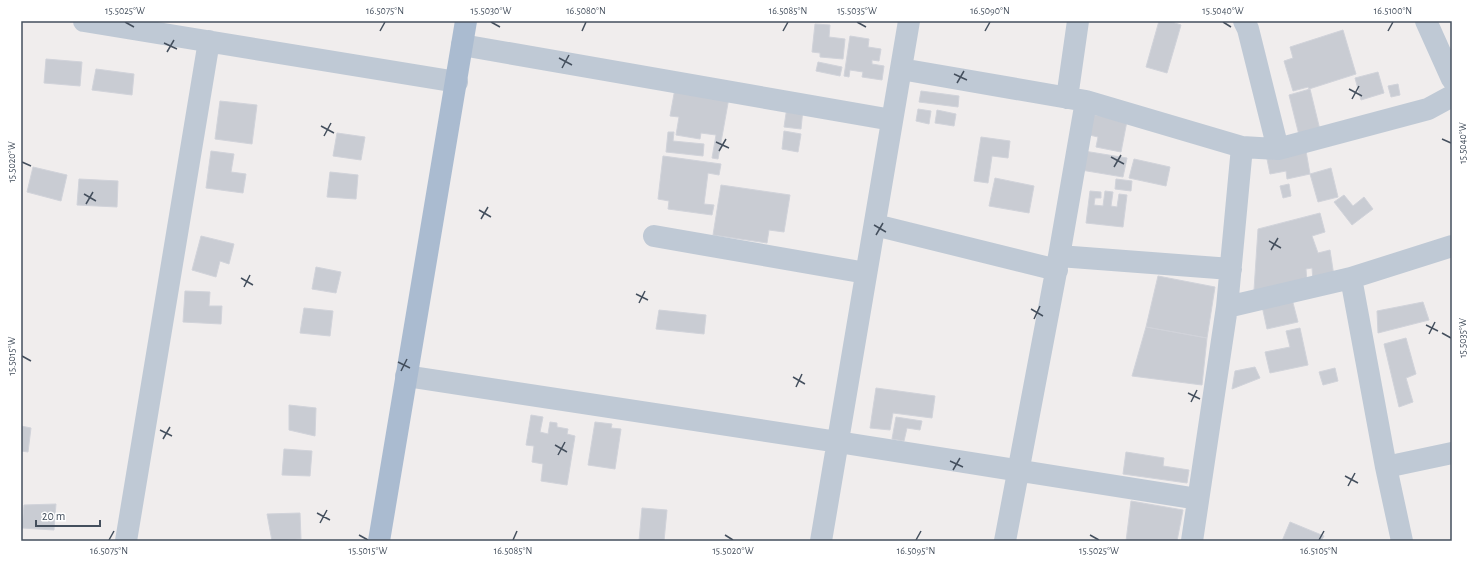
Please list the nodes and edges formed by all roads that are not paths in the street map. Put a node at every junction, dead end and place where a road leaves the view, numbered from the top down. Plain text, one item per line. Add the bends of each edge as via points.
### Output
1 (84, 21) edge
2 (466, 21) edge
3 (909, 21) edge
4 (1078, 21) edge
5 (1244, 21) edge
6 (1426, 21) edge
7 (186, 29) edge
8 (209, 41) junction
9 (462, 45) junction
10 (901, 69) junction
11 (1452, 79) edge
12 (457, 82) junction
13 (1452, 96) edge
14 (1077, 99) junction
15 (892, 120) junction
16 (1242, 147) junction
17 (1278, 149) junction
18 (875, 225) junction
19 (654, 236) dead end
20 (1452, 246) edge
21 (1058, 263) junction
22 (1231, 269) junction
23 (866, 273) junction
24 (1351, 278) junction
25 (1227, 307) junction
26 (406, 376) junction
27 (838, 442) junction
28 (1452, 452) edge
29 (1386, 467) junction
30 (1017, 471) junction
31 (1198, 500) junction
32 (126, 541) edge
33 (379, 541) edge
34 (821, 541) edge
35 (1005, 541) edge
36 (1192, 541) edge
37 (1402, 541) edge

1 - 7 street
2 - 9 main road
3 - 10 street
4 - 14 street
5 - 17 street
6 - 11 street
7 - 8 street
8 - 12 street
8 - 32 street
9 - 12 main road
9 - 15 street
10 - 14 street
10 - 15 street
12 - 26 main road
13 - 17 street via 1428,109
14 - 16 street
14 - 21 street
15 - 18 street
16 - 17 street
16 - 22 street
18 - 21 street
18 - 23 street
19 - 23 street
20 - 24 street
21 - 22 street
21 - 30 street
22 - 25 street
23 - 27 street
24 - 25 street
24 - 29 street
25 - 31 street
26 - 27 street
26 - 33 main road
27 - 30 street
27 - 34 street
28 - 29 street
29 - 37 street
30 - 31 street
30 - 35 street
31 - 36 street

